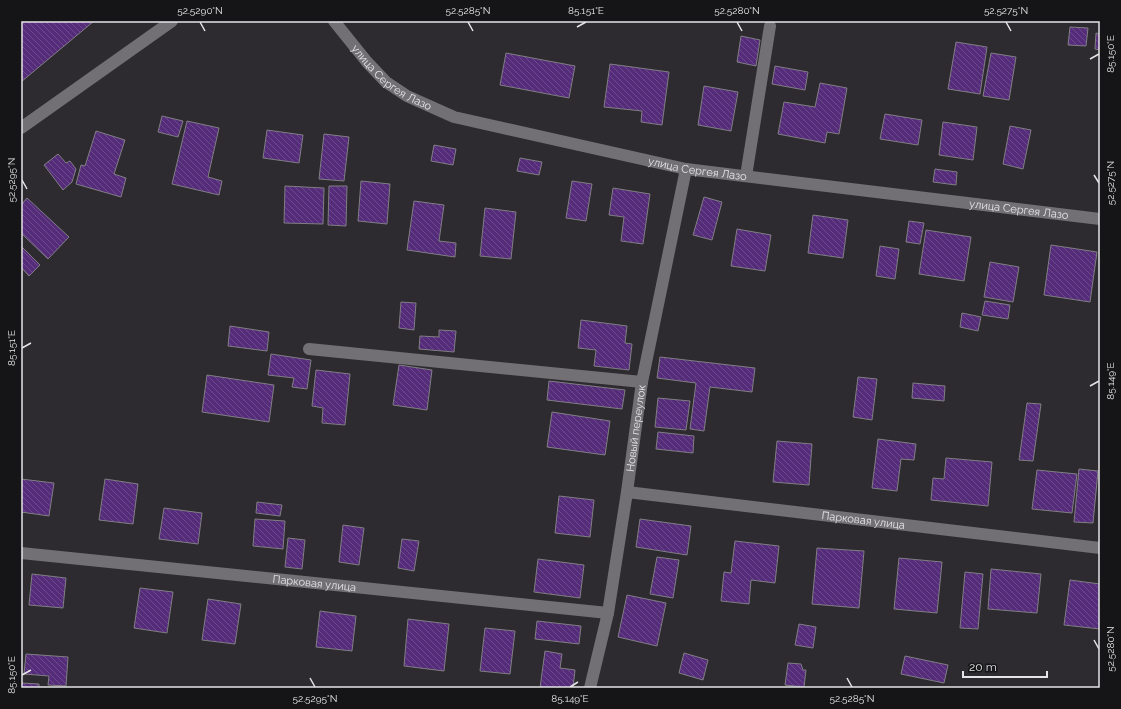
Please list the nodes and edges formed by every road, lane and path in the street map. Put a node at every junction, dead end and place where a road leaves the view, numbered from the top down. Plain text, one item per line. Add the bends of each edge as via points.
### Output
1 (172, 21) edge
2 (334, 21) edge
3 (770, 26) dead end
4 (21, 128) edge
5 (686, 169) junction
6 (746, 176) junction
7 (1100, 219) edge
8 (309, 349) dead end
9 (642, 382) junction
10 (627, 492) junction
11 (1100, 548) edge
12 (21, 553) edge
13 (608, 613) junction
14 (590, 688) edge

1 - 4 street
2 - 5 street, улица Сергея Лазо via 386,82 407,96 454,117
3 - 6 street
5 - 6 street, улица Сергея Лазо
5 - 9 street, Новый переулок
6 - 7 street, улица Сергея Лазо
8 - 9 street
9 - 10 street, Новый переулок
10 - 11 street, Парковая улица
10 - 13 street, Новый переулок
12 - 13 street, Парковая улица
13 - 14 street, Новый переулок

